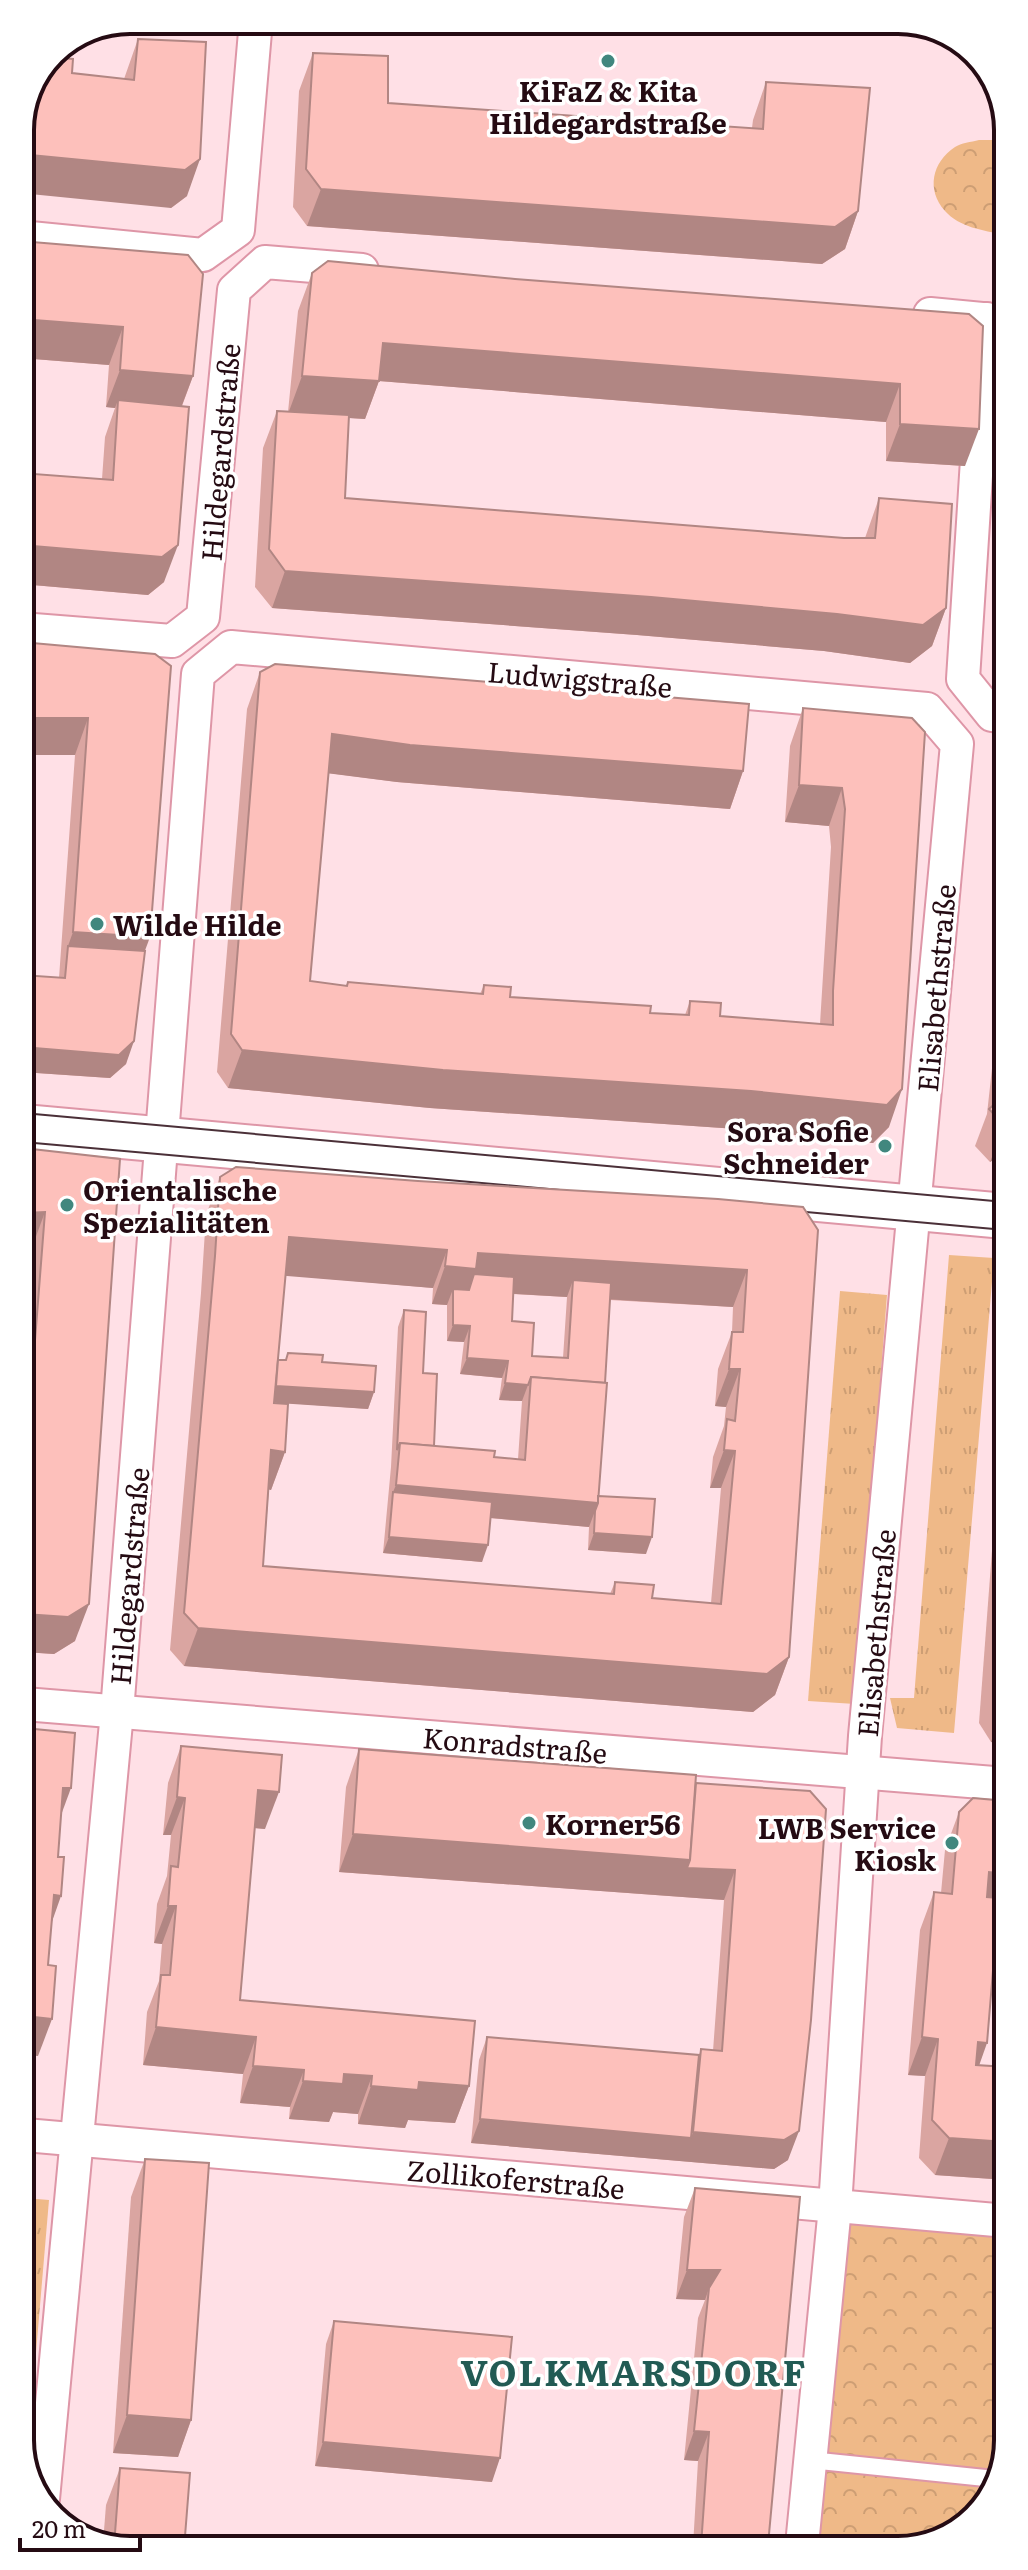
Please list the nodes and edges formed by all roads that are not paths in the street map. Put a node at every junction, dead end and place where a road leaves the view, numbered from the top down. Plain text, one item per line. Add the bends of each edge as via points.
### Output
1 (255, 34) edge
2 (34, 238) edge
3 (392, 272) edge
4 (898, 311) edge
5 (994, 320) edge
6 (34, 630) edge
7 (215, 660) joint
8 (994, 715) edge
9 (943, 727) joint
10 (34, 1128) edge
11 (163, 1139) junction
12 (914, 1209) junction
13 (994, 1215) edge
14 (34, 1705) edge
15 (117, 1712) junction
16 (863, 1772) junction
17 (994, 1783) edge
18 (34, 2136) edge
19 (78, 2140) junction
20 (835, 2207) junction
21 (994, 2220) edge
22 (810, 2460) junction
23 (986, 2478) edge
24 (45, 2483) edge
25 (803, 2536) edge

1 - 2 street via 238,230 203,255
3 - 6 street, Hildegardstraße via 265,262 234,290 203,617 172,641
4 - 5 street
5 - 8 street via 963,679
7 - 9 street, Ludwigstraße via 231,647 927,709
7 - 11 street, Hildegardstraße via 198,674
9 - 12 street, Elisabethstraße via 957,744
10 - 11 main road
11 - 12 main road
11 - 15 street, Hildegardstraße
12 - 13 main road
12 - 16 street, Elisabethstraße
14 - 15 street, Konradstraße
15 - 16 street, Konradstraße
15 - 19 street, Hildegardstraße
16 - 17 street, Konradstraße
16 - 20 street, Elisabethstraße
18 - 19 street, Zollikoferstraße
19 - 20 street, Zollikoferstraße
19 - 24 street, Hildegardstraße
20 - 21 street, Zollikoferstraße
20 - 22 street, Elisabethstraße
22 - 23 lane
22 - 25 street, Elisabethstraße

